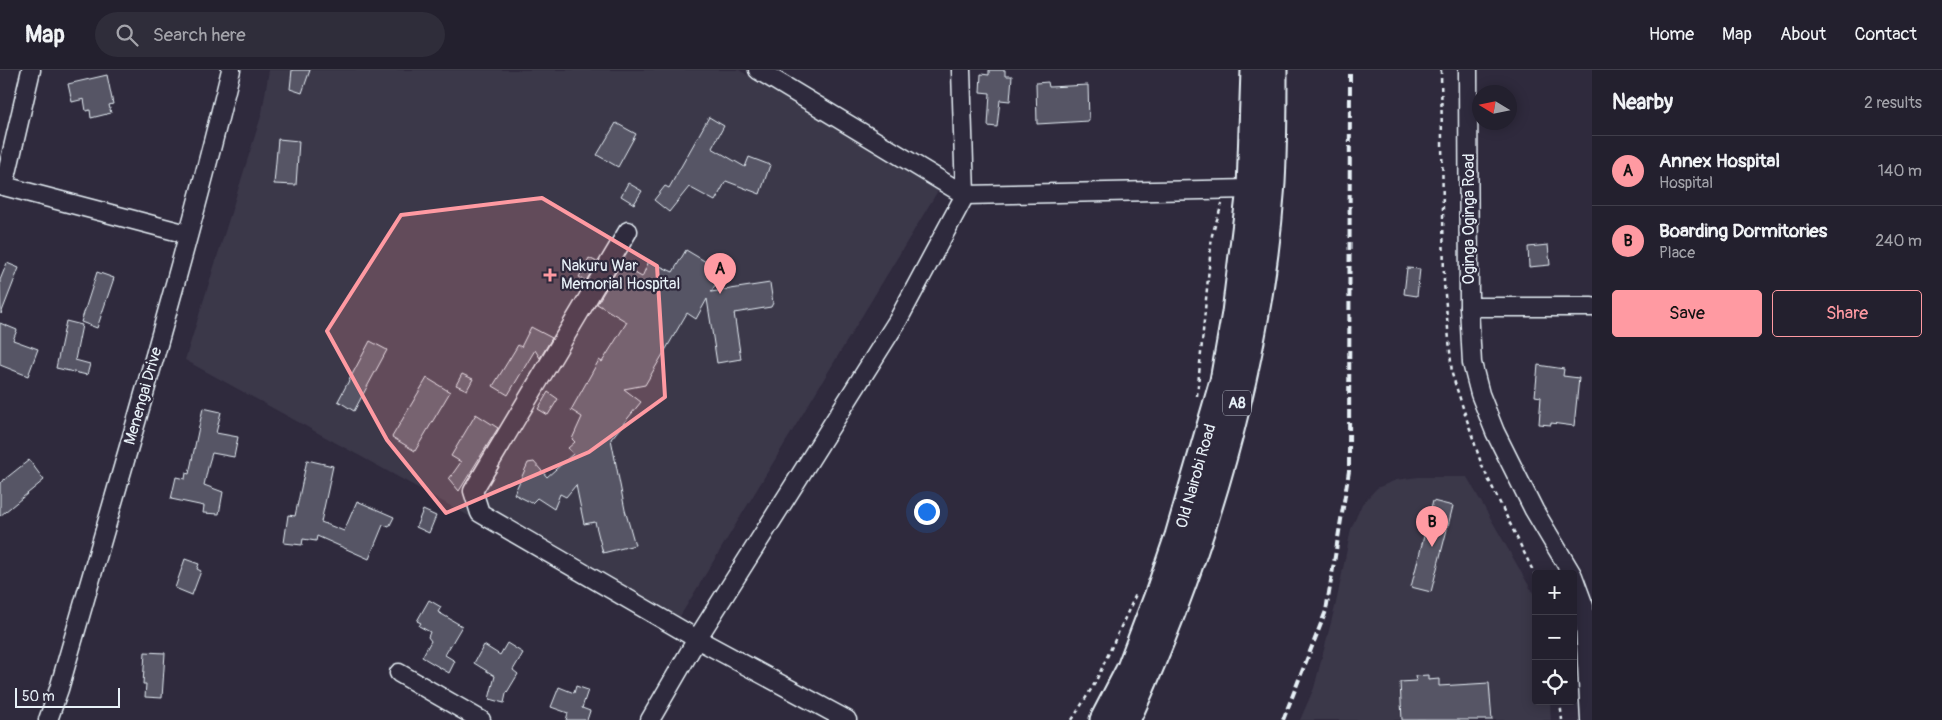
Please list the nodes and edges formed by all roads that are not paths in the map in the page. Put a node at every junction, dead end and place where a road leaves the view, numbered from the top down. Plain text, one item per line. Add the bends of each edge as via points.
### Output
1 (31, 70) edge
2 (231, 70) edge
3 (758, 70) edge
4 (961, 70) edge
5 (1254, 70) edge
6 (1274, 70) edge
7 (1468, 70) edge
8 (2, 185) edge
9 (1250, 189) junction
10 (964, 195) junction
11 (628, 231) dead end
12 (187, 234) junction
13 (1469, 307) junction
14 (1592, 307) edge
15 (1570, 570) edge
16 (1577, 583) edge
17 (1588, 606) edge
18 (697, 639) junction
19 (399, 673) dead end
20 (48, 720) edge
21 (481, 720) edge
22 (650, 720) edge
23 (847, 720) edge
24 (1103, 720) edge
25 (1127, 720) edge
26 (1590, 720) edge

1 - 8 street
2 - 12 street, Menengai Drive via 204,181
3 - 10 street
4 - 10 street
5 - 9 highway, Old Nairobi Road / A8
6 - 25 highway, Old Nairobi Road / A8 via 1272,183 1260,288 1240,390 1188,572
7 - 13 street, Oginga Oginga Road
8 - 12 street
9 - 10 street
9 - 24 highway, Old Nairobi Road / A8 via 1235,314 1223,381 1206,443 1145,630
10 - 18 street via 898,320
11 - 18 street via 473,490 480,513
12 - 20 street, Menengai Drive via 159,342
13 - 14 street
13 - 15 street, Oginga Oginga Road via 1472,363 1480,394 1534,510
16 - 17 street, Oginga Oginga Road
17 - 26 street, Oginga Oginga Road
18 - 22 street
18 - 23 street
19 - 21 street

